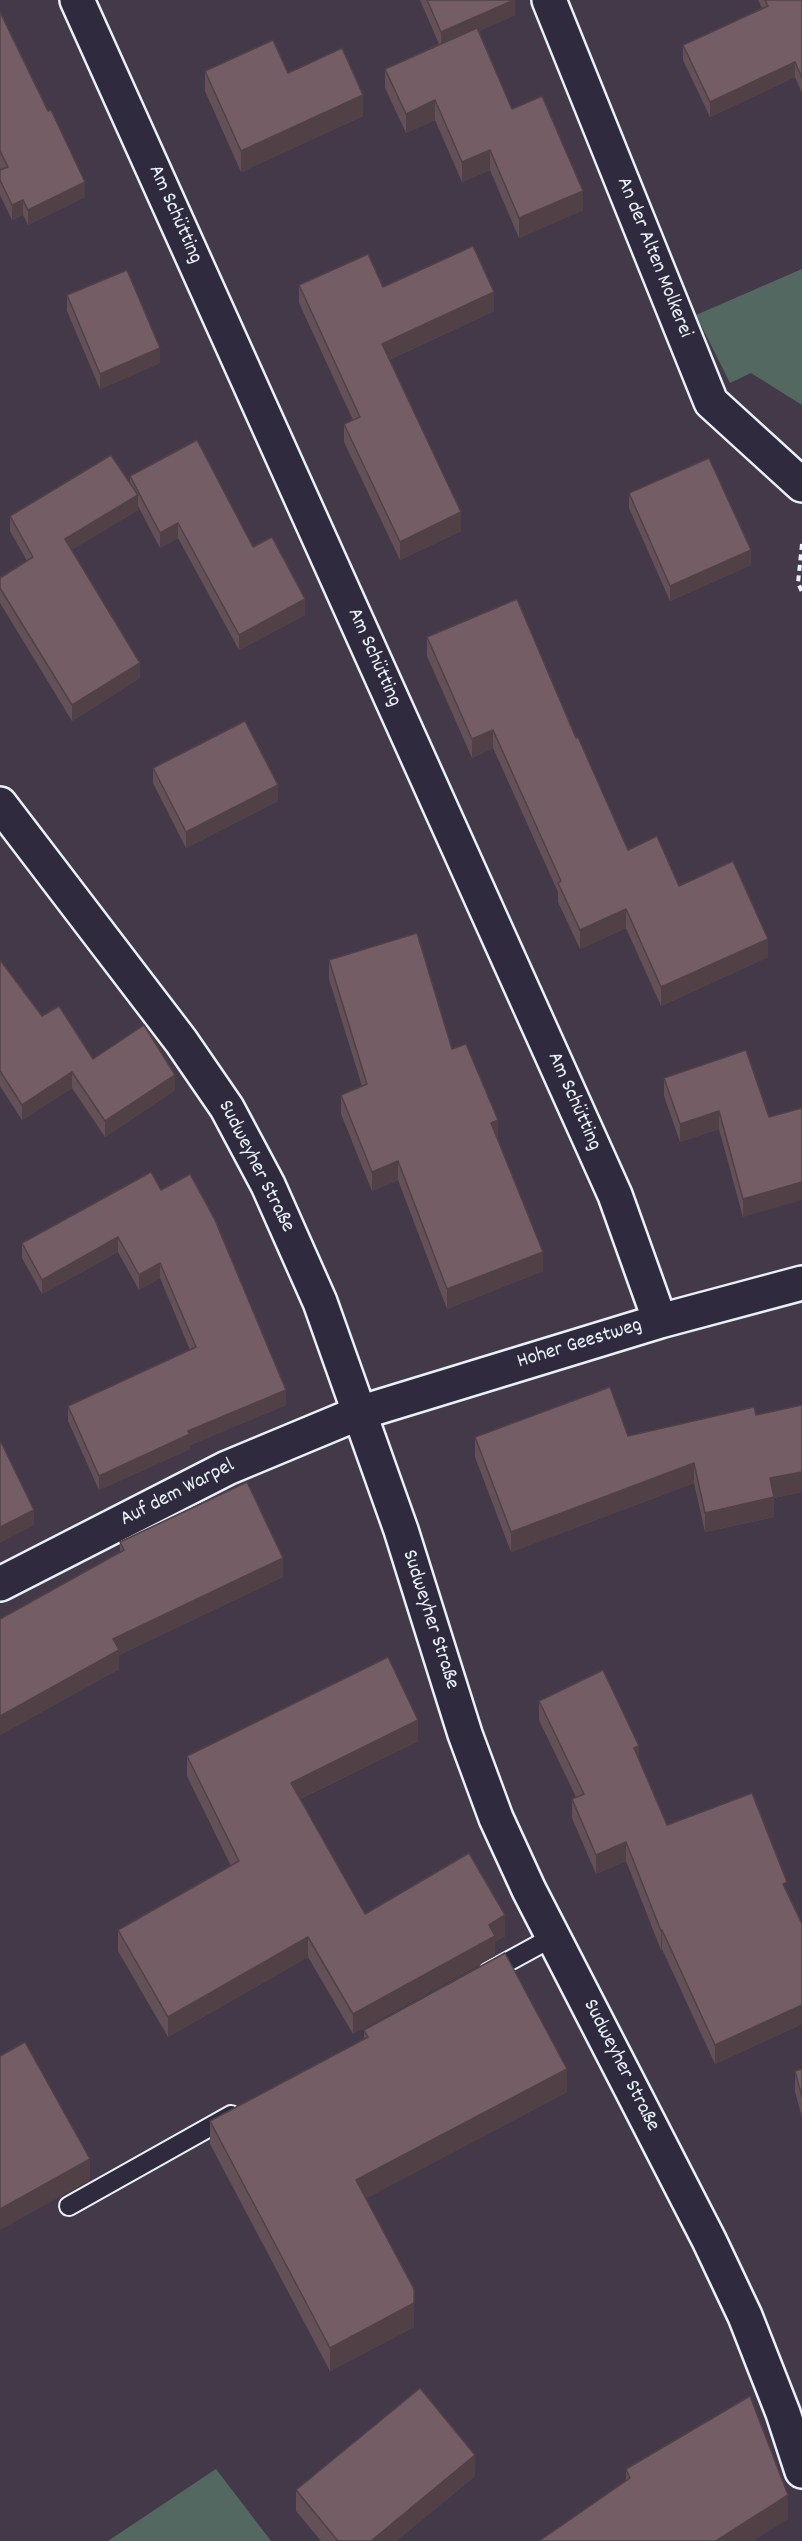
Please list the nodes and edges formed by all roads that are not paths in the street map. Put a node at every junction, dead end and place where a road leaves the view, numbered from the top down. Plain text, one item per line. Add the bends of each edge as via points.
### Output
1 (77, 0) edge
2 (549, 0) edge
3 (802, 486) edge
4 (0, 804) edge
5 (802, 1283) edge
6 (660, 1321) junction
7 (359, 1413) junction
8 (0, 1584) edge
9 (553, 1937) junction
10 (470, 1983) edge
11 (242, 2109) edge
12 (69, 2206) dead end
13 (802, 2471) edge

1 - 6 street, Am Schütting via 615,1195
2 - 3 street, An der Alten Molkerei via 711,402
4 - 7 street, Sudweyher Straße via 182,1041 227,1108 268,1185 320,1302
5 - 6 street, Hoher Geestweg
6 - 7 street, Hoher Geestweg
7 - 8 street, Auf dem Warpel via 227,1468
7 - 9 street, Sudweyher Straße via 465,1734 493,1808
9 - 10 lane
9 - 13 street, Sudweyher Straße via 745,2316
11 - 12 lane

